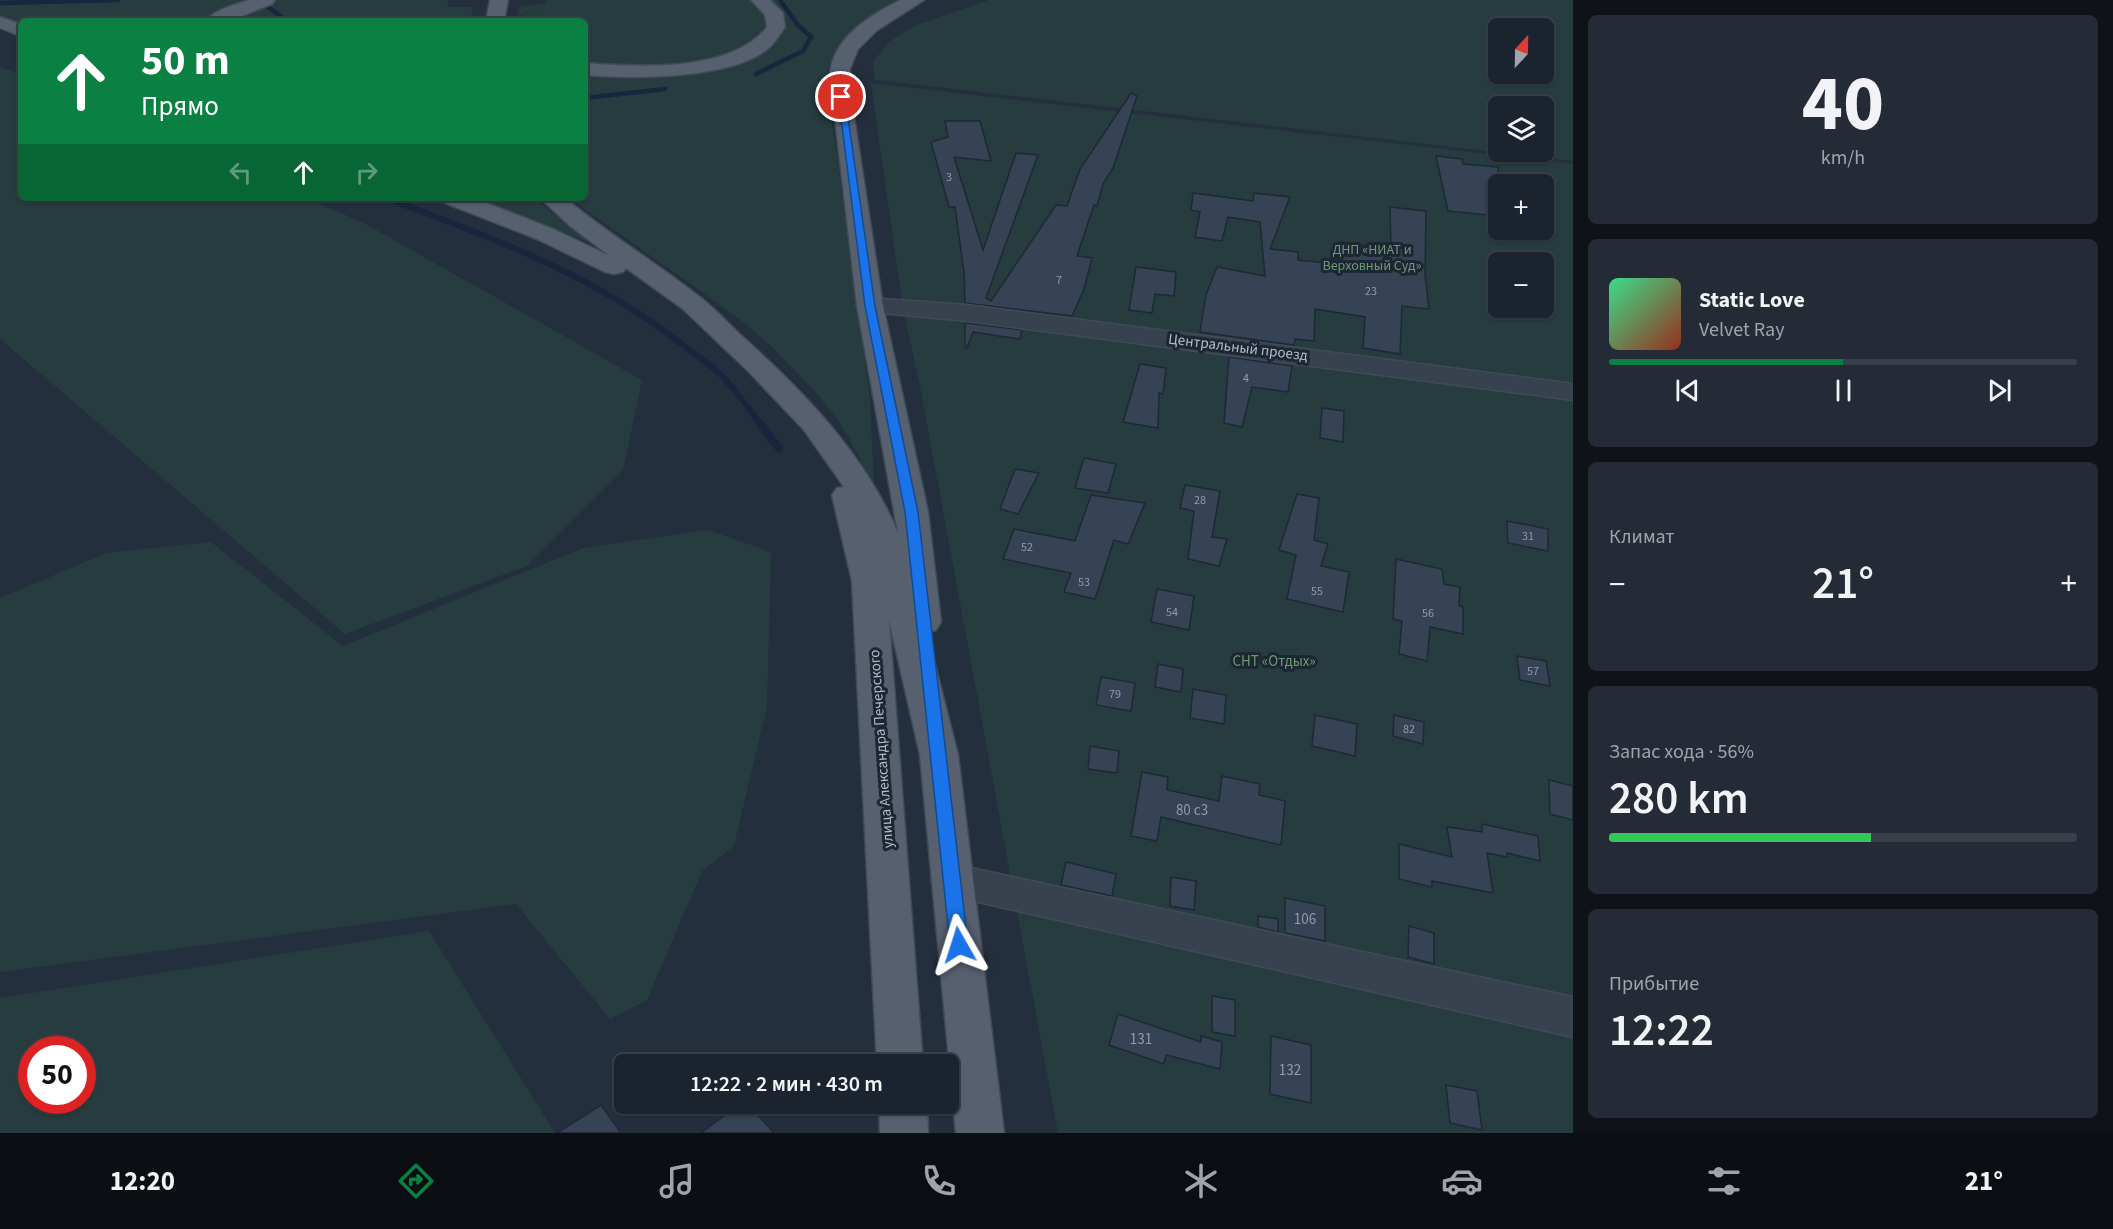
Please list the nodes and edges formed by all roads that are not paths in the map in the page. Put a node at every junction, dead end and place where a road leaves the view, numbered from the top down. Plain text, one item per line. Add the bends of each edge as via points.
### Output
1 (266, 0) edge
2 (760, 0) edge
3 (915, 0) edge
4 (221, 18) edge
5 (0, 22) edge
6 (18, 29) edge
7 (588, 69) edge
8 (461, 201) edge
9 (555, 201) edge
10 (692, 304) junction
11 (870, 306) junction
12 (1573, 392) edge
13 (826, 440) junction
14 (939, 755) junction
15 (952, 880) junction
16 (1573, 1017) edge
17 (899, 1054) edge
18 (903, 1114) edge
19 (904, 1133) edge
20 (980, 1133) edge

1 - 4 main road
2 - 7 main road via 774,13 776,27 764,42 740,55 713,64 661,71
3 - 11 main road via 863,32 848,49 840,69
5 - 6 main road
8 - 10 main road via 557,239
9 - 10 main road, улица Александра Печерского
10 - 13 main road, улица Александра Печерского via 768,375
11 - 12 street, Центральный проезд via 967,313
11 - 14 main road via 912,512
13 - 14 main road, улица Александра Печерского via 850,471 885,540
13 - 17 main road, улица Александра Печерского via 852,507 869,581
14 - 15 main road, улица Александра Печерского
15 - 16 street
15 - 20 main road, улица Александра Печерского
18 - 19 main road

